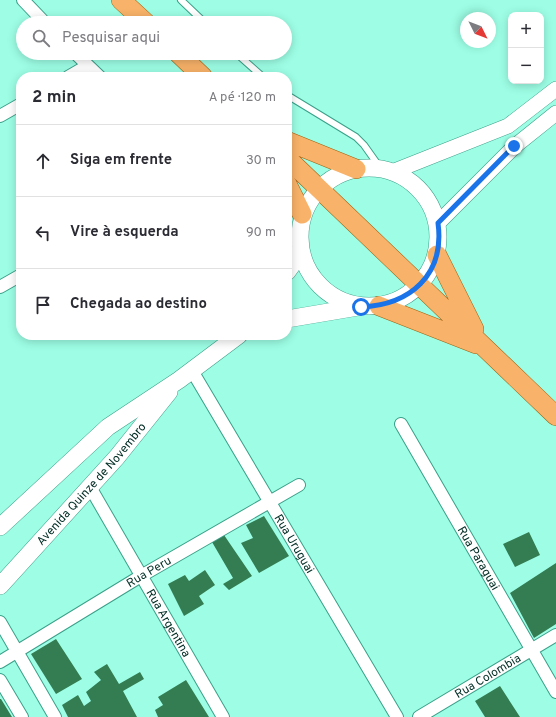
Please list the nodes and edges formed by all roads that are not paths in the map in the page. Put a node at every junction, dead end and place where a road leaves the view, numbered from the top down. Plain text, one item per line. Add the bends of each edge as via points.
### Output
1 (23, 0) edge
2 (122, 0) edge
3 (181, 0) edge
4 (38, 16) edge
5 (139, 16) edge
6 (198, 16) edge
7 (81, 60) edge
8 (185, 60) edge
9 (244, 60) edge
10 (87, 66) junction
11 (77, 72) edge
12 (94, 72) edge
13 (198, 72) edge
14 (257, 72) edge
15 (556, 89) edge
16 (292, 98) edge
17 (16, 107) edge
18 (556, 113) edge
19 (0, 116) edge
20 (292, 143) edge
21 (292, 163) edge
22 (356, 169) junction
23 (387, 170) junction
24 (318, 189) junction
25 (292, 194) edge
26 (302, 214) junction
27 (438, 223) junction
28 (437, 255) junction
29 (292, 259) edge
30 (16, 277) edge
31 (420, 286) junction
32 (0, 287) edge
33 (370, 306) junction
34 (292, 318) edge
35 (232, 340) edge
36 (484, 347) junction
37 (185, 375) junction
38 (556, 416) edge
39 (401, 424) dead end
40 (299, 485) dead end
41 (90, 487) junction
42 (270, 502) junction
43 (0, 527) edge
44 (141, 576) junction
45 (0, 586) edge
46 (0, 622) edge
47 (556, 635) edge
48 (530, 650) junction
49 (17, 652) junction
50 (0, 662) edge
51 (0, 680) edge
52 (556, 692) edge
53 (22, 717) edge
54 (55, 717) edge
55 (223, 717) edge
56 (397, 717) edge
57 (418, 717) edge

1 - 4 street
2 - 5 main road
3 - 6 lane
7 - 10 street
8 - 13 main road
9 - 14 lane
10 - 11 street
10 - 12 street
15 - 23 street via 508,126
16 - 23 lane via 356,137
17 - 19 street
18 - 27 street via 514,146
20 - 22 main road
21 - 24 main road
22 - 23 main road
22 - 24 main road via 339,175
23 - 27 main road via 411,181 431,205
24 - 26 main road
24 - 31 main road
25 - 26 main road
26 - 29 main road
27 - 28 main road
28 - 31 main road via 429,275
28 - 36 main road
29 - 33 main road via 333,298
30 - 32 street
31 - 33 main road via 409,294
31 - 36 main road
33 - 34 main road
33 - 36 main road
35 - 37 main road, Avenida Quinze de Novembro
36 - 38 main road
37 - 41 main road, Avenida Quinze de Novembro
37 - 42 street, Rua Uruguai
37 - 43 main road, Avenida Quinze de Novembro via 108,428
39 - 48 street, Rua Paraguai
40 - 42 street, Rua Peru
41 - 44 street, Rua Argentina
41 - 45 main road, Avenida Quinze de Novembro
42 - 44 street, Rua Peru
42 - 56 street, Rua Uruguai
44 - 49 street, Rua Peru
44 - 55 street, Rua Argentina
46 - 49 street
47 - 48 street, Rua Colombia
48 - 52 street, Rua Paraguai
48 - 57 street, Rua Colombia
49 - 50 street, Rua Peru
49 - 54 street
51 - 53 street

